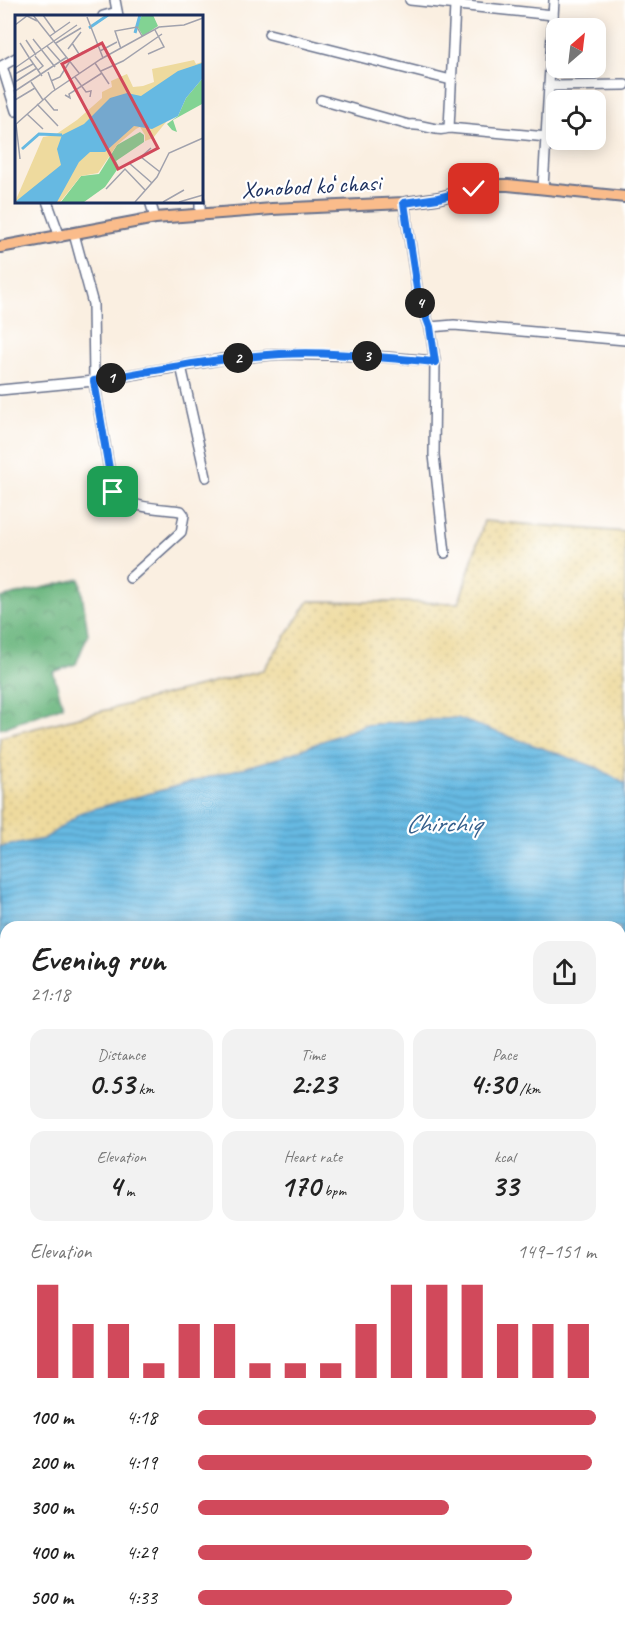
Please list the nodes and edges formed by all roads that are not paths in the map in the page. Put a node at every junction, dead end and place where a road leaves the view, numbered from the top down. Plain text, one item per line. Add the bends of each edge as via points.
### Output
1 (115, 0) edge
2 (410, 0) edge
3 (554, 0) edge
4 (473, 4) edge
5 (455, 6) junction
6 (117, 14) edge
7 (553, 15) junction
8 (269, 34) dead end
9 (15, 59) edge
10 (1, 67) edge
11 (451, 80) junction
12 (625, 85) edge
13 (549, 86) junction
14 (549, 90) edge
15 (321, 100) dead end
16 (15, 108) edge
17 (449, 128) junction
18 (546, 137) edge
19 (546, 150) edge
20 (543, 188) junction
21 (625, 197) edge
22 (47, 202) edge
23 (150, 202) edge
24 (200, 202) edge
25 (404, 203) junction
26 (200, 214) junction
27 (155, 218) junction
28 (74, 234) junction
29 (60, 237) junction
30 (0, 247) edge
31 (430, 327) junction
32 (625, 340) edge
33 (435, 362) junction
34 (181, 366) junction
35 (94, 381) junction
36 (0, 390) edge
37 (206, 477) dead end
38 (445, 553) dead end
39 (130, 578) dead end

1 - 6 street
2 - 5 street
3 - 7 street
4 - 5 street
4 - 7 street
5 - 11 street
7 - 13 street
8 - 11 street
9 - 10 street
10 - 16 street
11 - 17 street
12 - 13 street
13 - 14 street
15 - 17 street via 409,125 443,131
17 - 18 street
19 - 20 street
20 - 21 main road, Xonobod koʻchasi
20 - 25 main road, Xonobod koʻchasi via 491,185
22 - 29 street
23 - 27 street
24 - 26 street
25 - 26 main road, Xonobod koʻchasi
25 - 31 street via 418,295
26 - 27 main road, Xonobod koʻchasi
27 - 28 main road, Xonobod koʻchasi
28 - 29 main road, Xonobod koʻchasi
28 - 35 street via 93,304
29 - 30 main road, Xonobod koʻchasi
31 - 32 street via 454,325
31 - 33 street
33 - 34 street via 282,354
33 - 38 street via 434,455
34 - 35 street
34 - 37 street
35 - 36 street
35 - 39 street via 113,492 140,506 181,511 184,515 181,532

